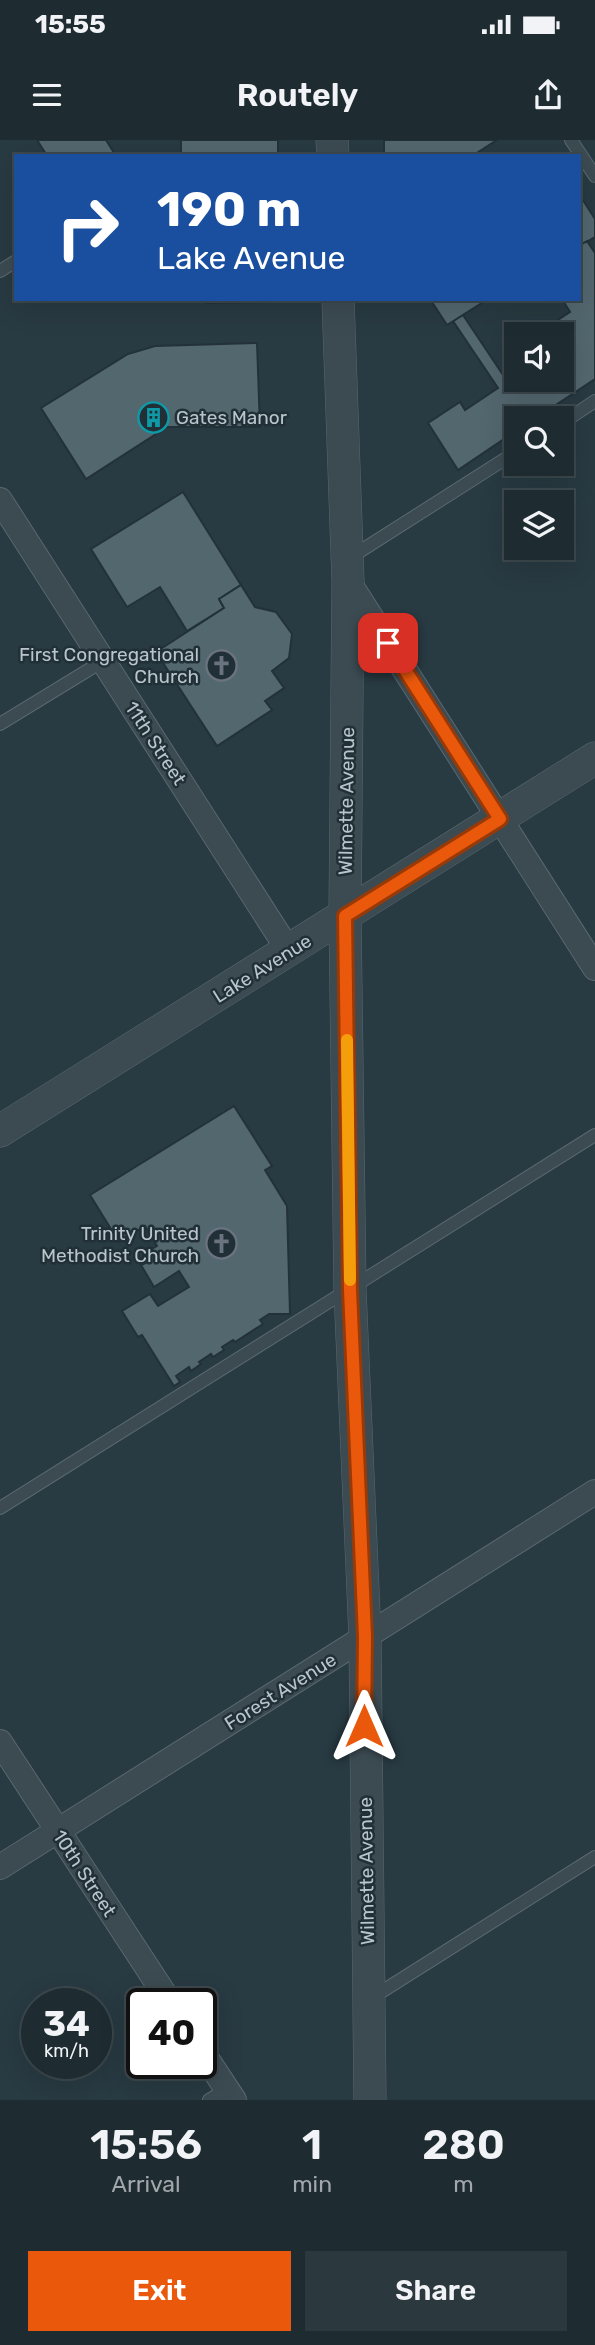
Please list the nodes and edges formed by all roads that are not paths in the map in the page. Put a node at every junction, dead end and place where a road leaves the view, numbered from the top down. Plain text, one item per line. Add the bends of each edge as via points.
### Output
1 (581, 155) edge
2 (595, 176) edge
3 (338, 301) edge
4 (595, 401) edge
5 (574, 415) edge
6 (504, 460) edge
7 (0, 500) edge
8 (348, 570) junction
9 (103, 661) junction
10 (0, 724) edge
11 (595, 758) edge
12 (500, 819) junction
13 (345, 916) junction
14 (289, 951) junction
15 (595, 968) edge
16 (0, 1131) edge
17 (595, 1135) edge
18 (350, 1290) junction
19 (595, 1492) edge
20 (0, 1508) edge
21 (365, 1637) junction
22 (0, 1742) edge
23 (57, 1831) junction
24 (595, 1857) edge
25 (0, 1867) edge
26 (160, 1988) edge
27 (368, 2000) junction
28 (215, 2079) edge
29 (223, 2096) edge
30 (370, 2100) edge

1 - 2 lane
3 - 8 street, Wilmette Avenue
4 - 5 lane
6 - 8 lane
7 - 9 street, 11th Street
8 - 12 street
8 - 13 street, Wilmette Avenue
9 - 10 lane
9 - 14 street, 11th Street
11 - 12 street, Lake Avenue
12 - 13 street, Lake Avenue
12 - 15 street
13 - 14 street, Lake Avenue
13 - 18 street, Wilmette Avenue
14 - 16 street, Lake Avenue
17 - 18 lane
18 - 20 lane
18 - 21 street, Wilmette Avenue
19 - 21 street, Forest Avenue
21 - 23 street, Forest Avenue
21 - 27 street, Wilmette Avenue
22 - 23 street, 10th Street
23 - 25 street, Forest Avenue
23 - 26 street, 10th Street
24 - 27 lane
27 - 30 street, Wilmette Avenue
28 - 29 street

